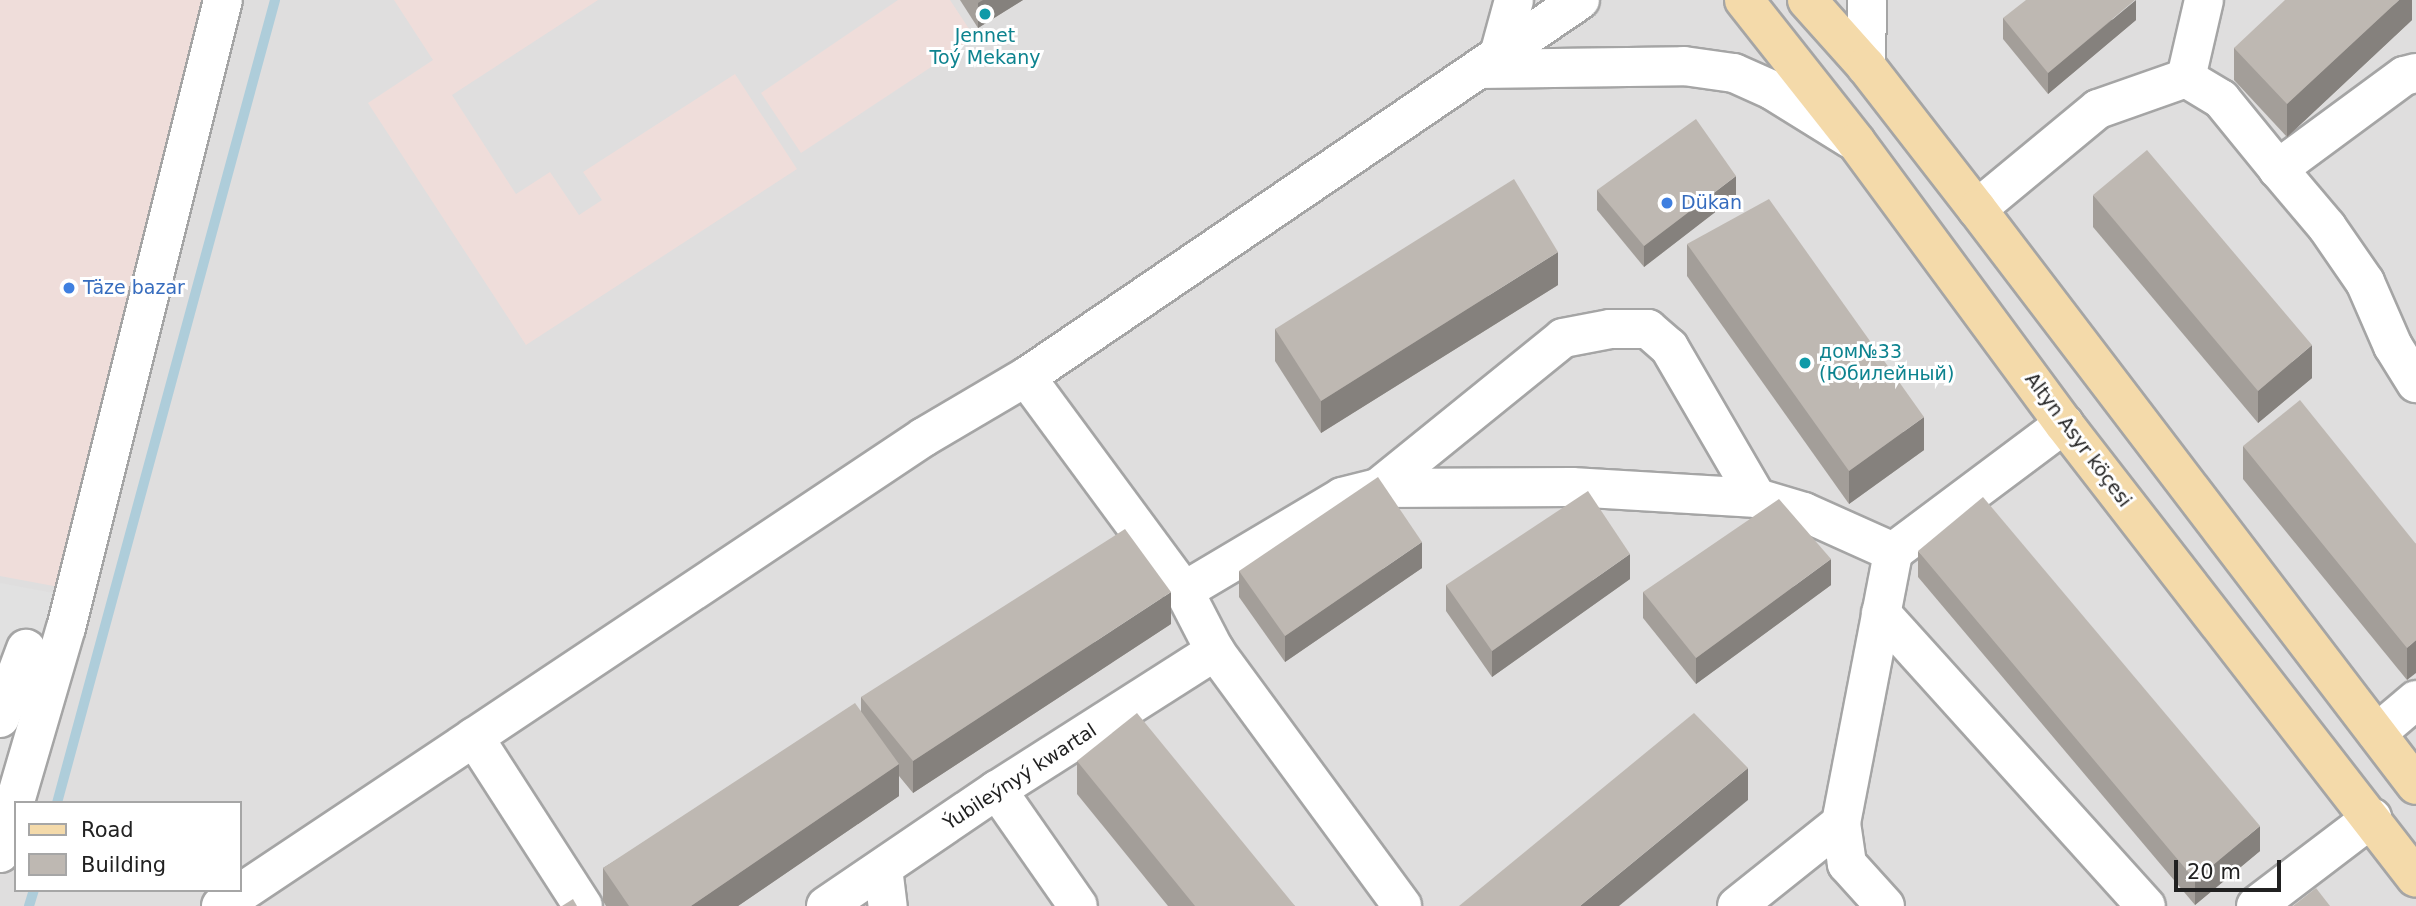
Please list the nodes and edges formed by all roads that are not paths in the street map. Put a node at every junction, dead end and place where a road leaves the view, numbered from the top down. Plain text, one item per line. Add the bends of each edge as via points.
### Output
1 (223, 0) edge
2 (1514, 0) edge
3 (1580, 0) edge
4 (1744, 0) edge
5 (1807, 0) edge
6 (1867, 0) edge
7 (2204, 0) edge
8 (1489, 62) junction
9 (1866, 66) junction
10 (2416, 73) edge
11 (2186, 78) junction
12 (1856, 142) junction
13 (2278, 169) junction
14 (1977, 209) junction
15 (1026, 377) junction
16 (2416, 383) edge
17 (2064, 424) junction
18 (1378, 488) junction
19 (1757, 498) junction
20 (1893, 552) junction
21 (1184, 591) junction
22 (1881, 613) junction
23 (26, 649) dead end
24 (1216, 651) junction
25 (2416, 699) edge
26 (0, 718) edge
27 (2377, 733) junction
28 (474, 737) junction
29 (2416, 785) edge
30 (997, 790) junction
31 (15, 801) edge
32 (14, 805) edge
33 (2372, 818) junction
34 (1841, 824) junction
35 (0, 853) edge
36 (883, 868) junction
37 (2416, 878) edge
38 (242, 892) edge
39 (242, 892) edge
40 (221, 906) edge
41 (583, 906) edge
42 (826, 906) edge
43 (888, 906) edge
44 (1078, 906) edge
45 (1402, 906) edge
46 (1737, 906) edge
47 (1885, 906) edge
48 (2146, 906) edge
49 (2256, 906) edge

1 - 31 street via 66,628
2 - 8 street
3 - 8 street
4 - 12 main road, Altyn Asyr köçesi
5 - 9 main road
6 - 9 street
7 - 11 street
8 - 12 street via 1684,66 1734,73 1772,90
8 - 15 street
9 - 14 main road
10 - 13 street via 2404,76
11 - 13 street via 2221,99
11 - 14 street via 2098,109
12 - 17 main road, Altyn Asyr köçesi
13 - 16 street via 2365,282 2393,346
14 - 27 main road
15 - 21 street
15 - 28 street via 924,437
17 - 20 street
17 - 33 main road, Altyn Asyr köçesi
18 - 19 street via 1572,486
18 - 19 street via 1563,338 1610,329 1648,330 1669,348
18 - 21 street via 1342,497
19 - 20 street via 1804,512
20 - 22 street
21 - 24 street
22 - 34 street
22 - 48 street
23 - 26 street
24 - 30 street, Ýubileýnyý kwartal
24 - 45 street
25 - 27 street
27 - 29 main road
28 - 39 street
28 - 41 street
30 - 36 street, Ýubileýnyý kwartal
30 - 44 street
32 - 35 street
33 - 37 main road, Altyn Asyr köçesi
33 - 49 street
34 - 46 street
34 - 47 street via 1847,864
36 - 42 street, Ýubileýnyý kwartal
36 - 43 street
38 - 40 street

